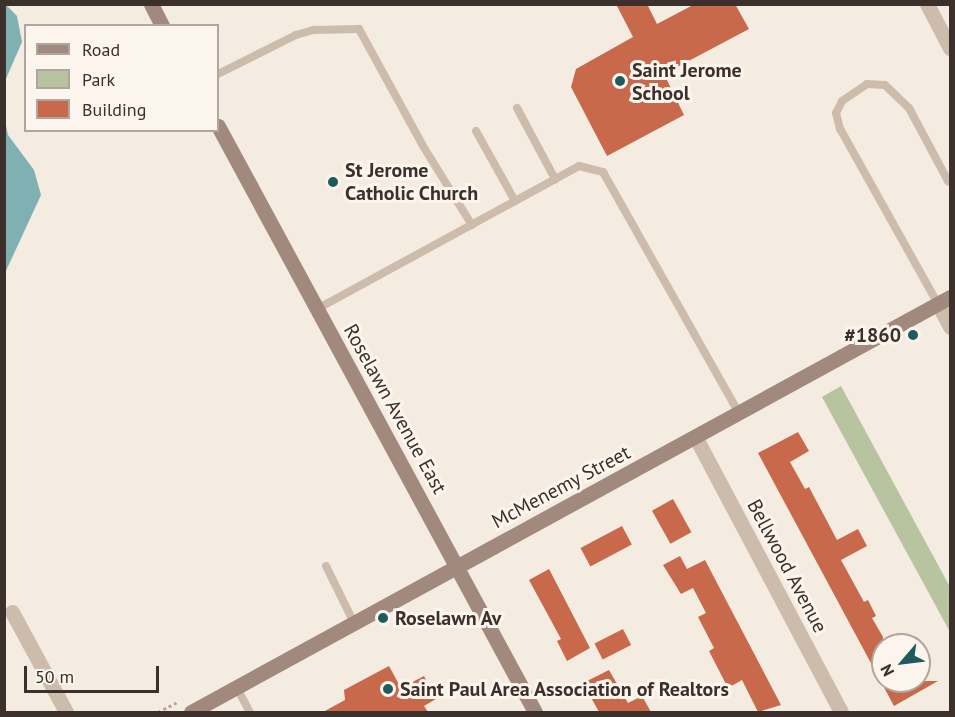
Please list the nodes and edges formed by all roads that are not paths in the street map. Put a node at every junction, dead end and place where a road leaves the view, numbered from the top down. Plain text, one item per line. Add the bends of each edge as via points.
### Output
1 (151, 4) edge
2 (927, 4) edge
3 (161, 24) edge
4 (951, 48) edge
5 (219, 74) edge
6 (517, 108) dead end
7 (219, 128) edge
8 (476, 131) dead end
9 (555, 179) junction
10 (950, 182) edge
11 (515, 201) junction
12 (472, 225) junction
13 (944, 301) edge
14 (317, 309) junction
15 (951, 327) edge
16 (739, 413) junction
17 (696, 438) junction
18 (326, 566) dead end
19 (457, 566) junction
20 (12, 612) dead end
21 (354, 623) junction
22 (237, 688) junction
23 (66, 712) edge
24 (191, 712) edge
25 (250, 712) edge
26 (534, 712) edge
27 (841, 712) edge

1 - 3 street
2 - 4 street
5 - 12 lane via 296,35 314,30 359,29
6 - 9 lane
7 - 14 street, Roselawn Avenue East
8 - 11 lane
9 - 11 lane
9 - 16 lane via 579,166 603,172
10 - 13 lane via 909,108 885,85 867,84 842,101 836,113 840,129
11 - 12 lane
12 - 14 lane
13 - 15 street
13 - 16 street, McMenemy Street
14 - 19 street, Roselawn Avenue East
16 - 17 street, McMenemy Street
17 - 19 street, McMenemy Street
17 - 27 street, Bellwood Avenue
18 - 21 lane
19 - 21 street, McMenemy Street
19 - 26 street, Roselawn Avenue East
20 - 23 street
21 - 22 street, McMenemy Street
22 - 24 street, McMenemy Street
22 - 25 lane

